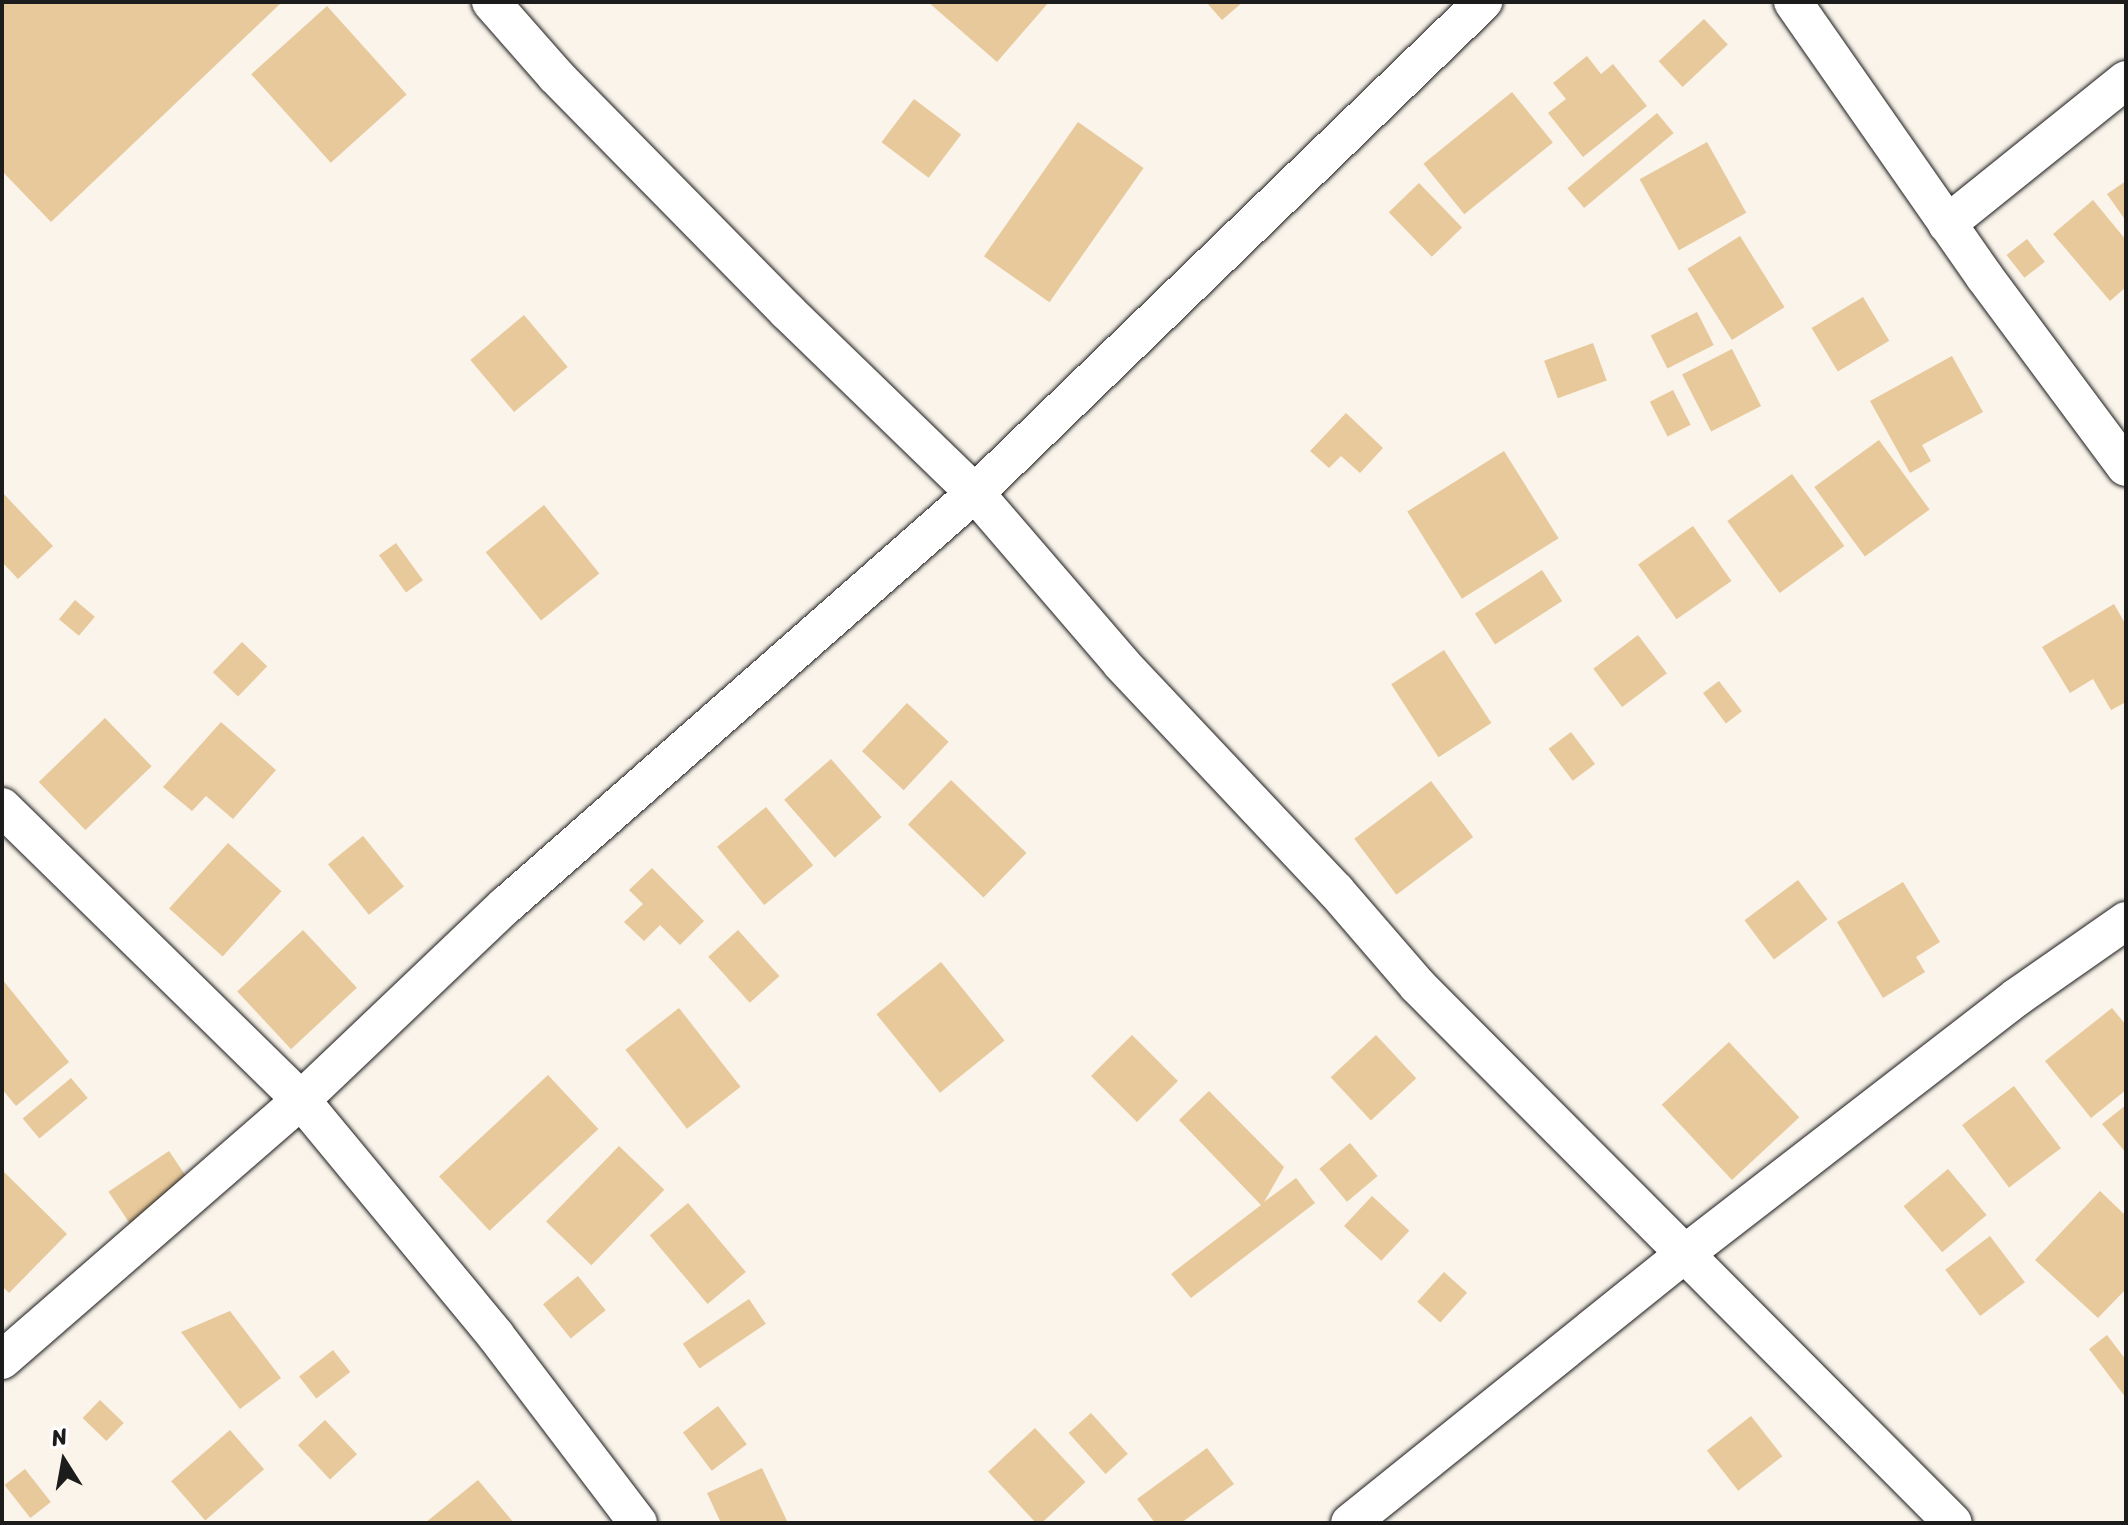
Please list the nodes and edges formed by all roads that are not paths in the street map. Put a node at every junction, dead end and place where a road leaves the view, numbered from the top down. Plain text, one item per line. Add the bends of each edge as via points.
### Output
1 (491, 2) edge
2 (1483, 2) edge
3 (1793, 2) edge
4 (2126, 80) edge
5 (1947, 224) junction
6 (2126, 467) edge
7 (975, 493) junction
8 (2, 807) edge
9 (2126, 921) edge
10 (301, 1100) junction
11 (1682, 1256) junction
12 (2, 1360) edge
13 (638, 1523) edge
14 (1350, 1523) edge
15 (1953, 1523) edge

1 - 7 street via 765,289
2 - 7 street
3 - 5 street
4 - 5 street
5 - 6 street
7 - 10 street via 505,906
7 - 11 street via 1121,663 1417,985
8 - 10 street
9 - 11 street via 2017,997
10 - 12 street
10 - 13 street via 496,1336
11 - 14 street
11 - 15 street

